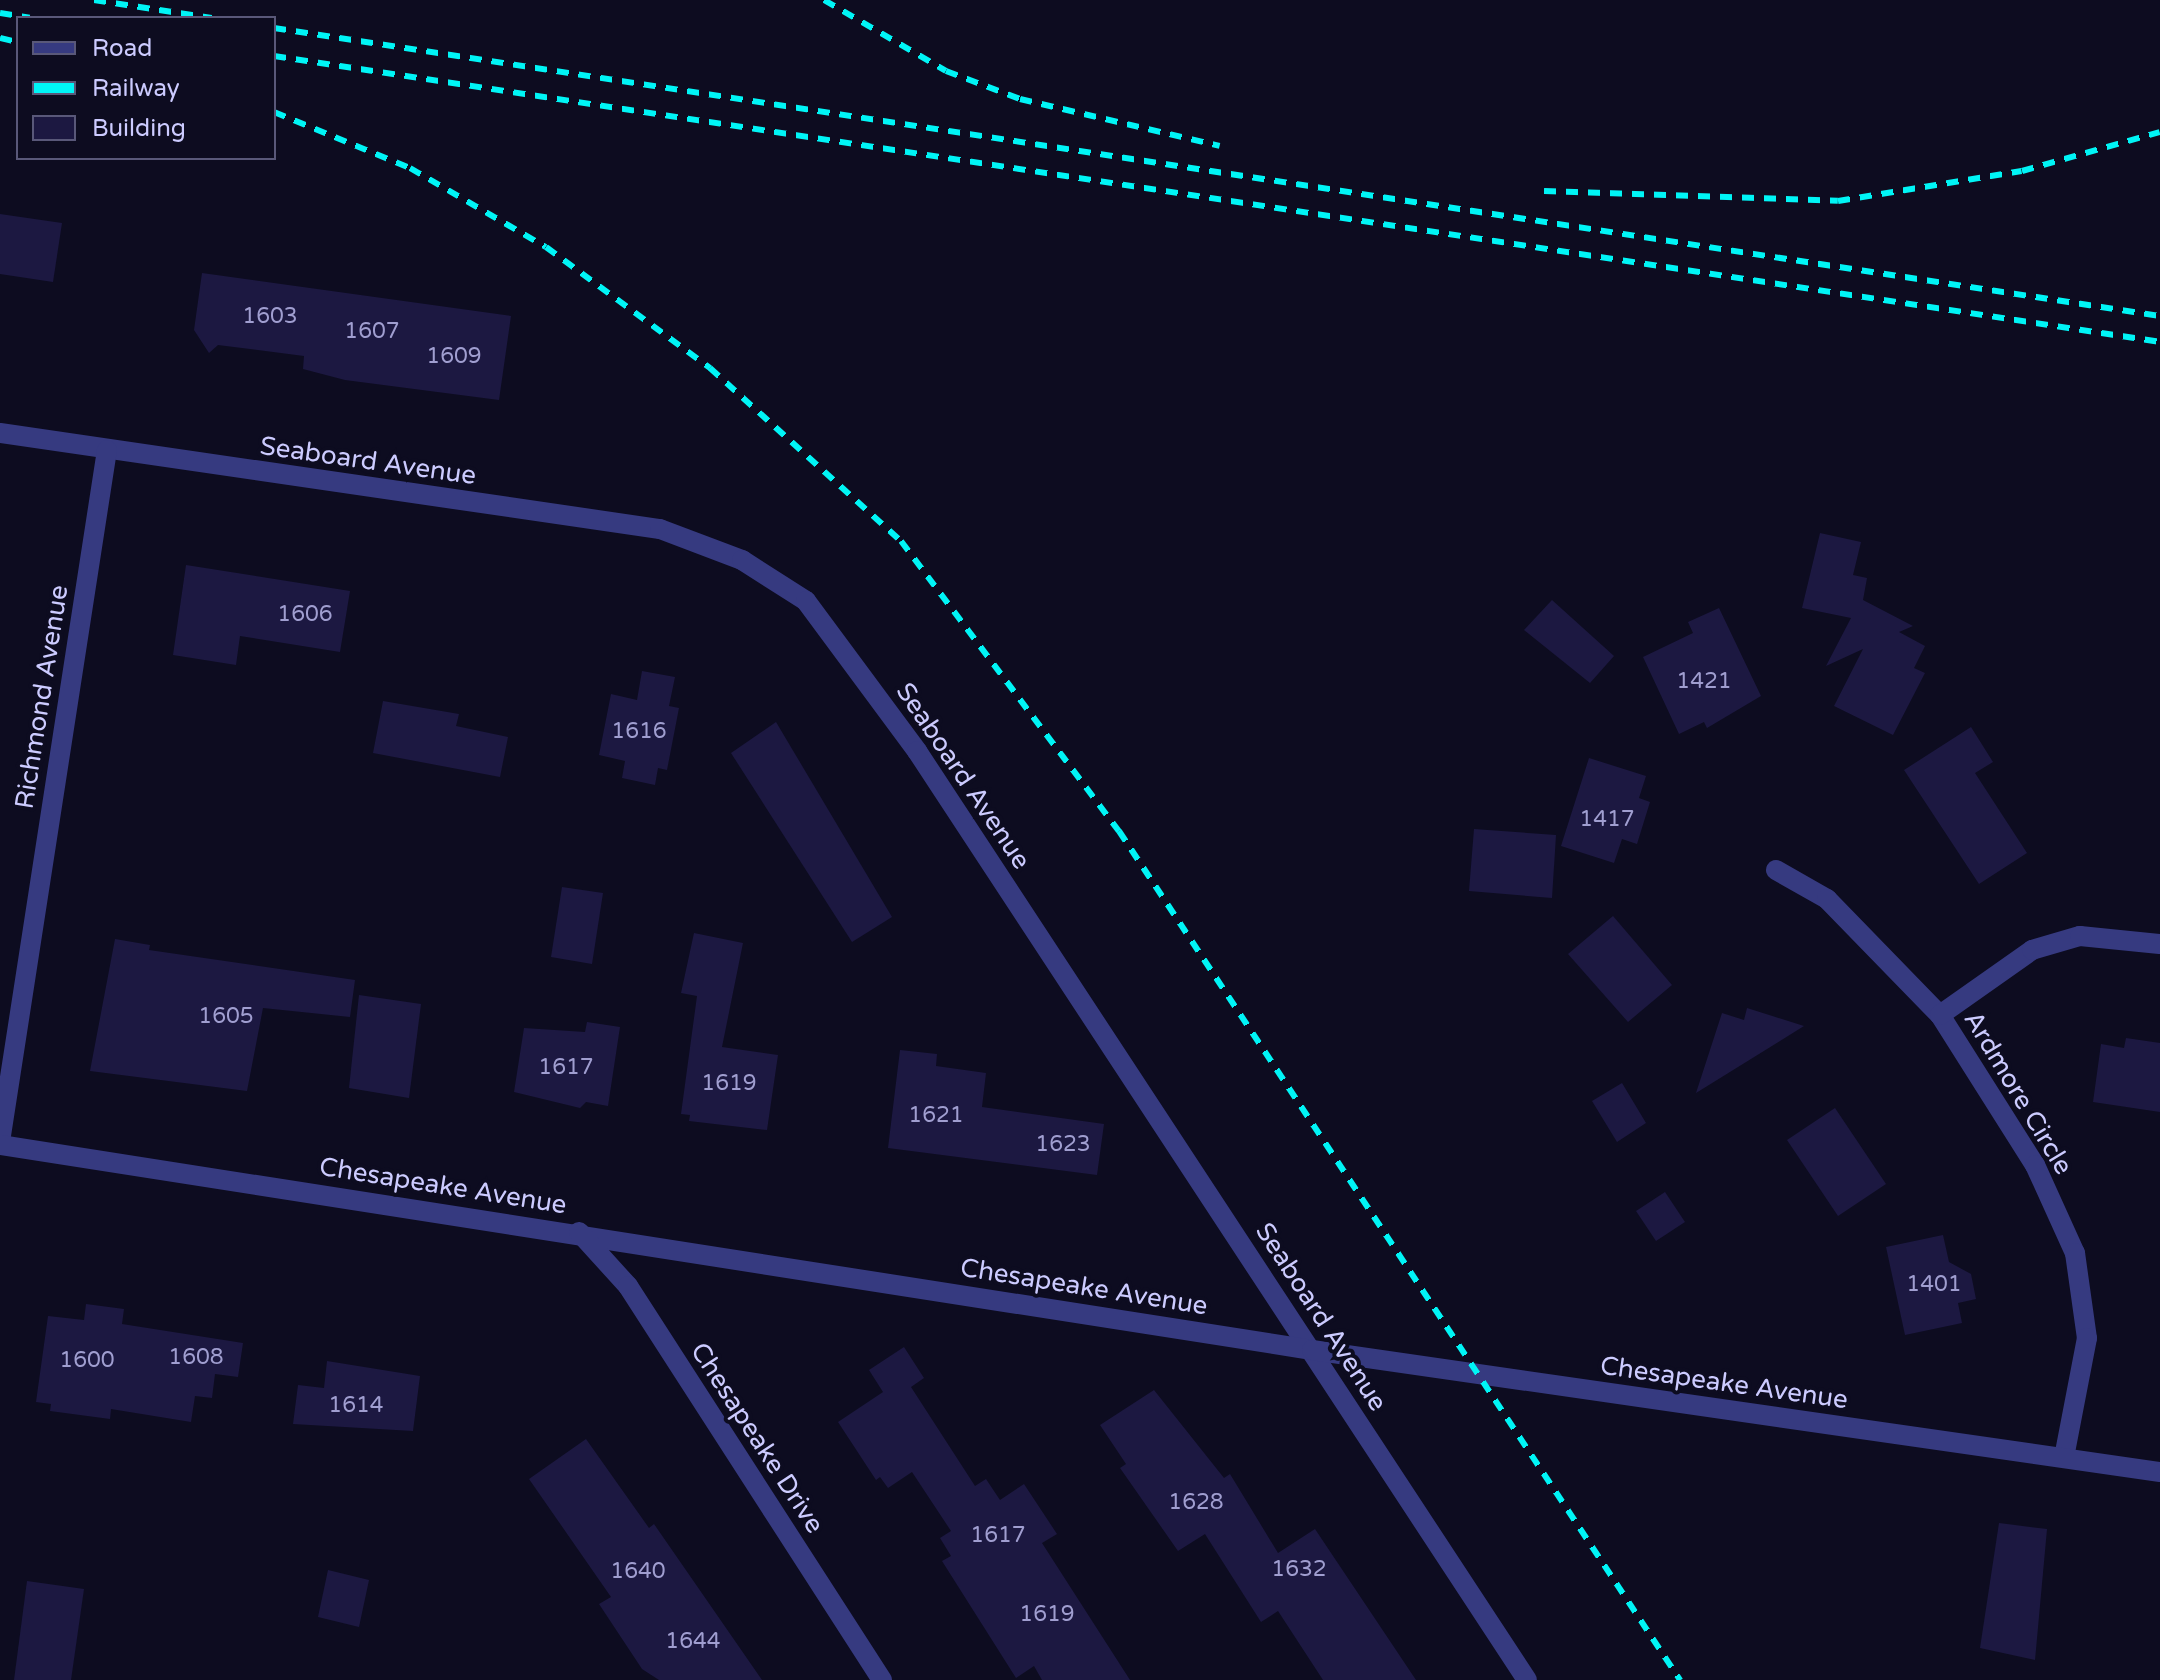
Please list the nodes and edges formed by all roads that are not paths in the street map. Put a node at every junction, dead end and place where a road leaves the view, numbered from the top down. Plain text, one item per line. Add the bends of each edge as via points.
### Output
1 (0, 433) edge
2 (107, 450) junction
3 (1776, 870) dead end
4 (2160, 944) edge
5 (1940, 1015) junction
6 (0, 1144) edge
7 (579, 1232) junction
8 (1312, 1350) junction
9 (2064, 1458) junction
10 (2160, 1472) edge
11 (882, 1680) edge
12 (1527, 1680) edge

1 - 2 street, Seaboard Avenue
2 - 6 street, Richmond Avenue
2 - 8 street, Seaboard Avenue via 660,529 742,560 806,601 917,751
3 - 5 street, Ardmore Circle via 1827,899
4 - 5 street via 2080,936 2032,950
5 - 9 street, Ardmore Circle via 2035,1165 2075,1253 2087,1338
6 - 7 street, Chesapeake Avenue
7 - 8 street, Chesapeake Avenue
7 - 11 street, Chesapeake Drive via 628,1286
8 - 9 street, Chesapeake Avenue
8 - 12 street, Seaboard Avenue
9 - 10 street, Chesapeake Avenue

